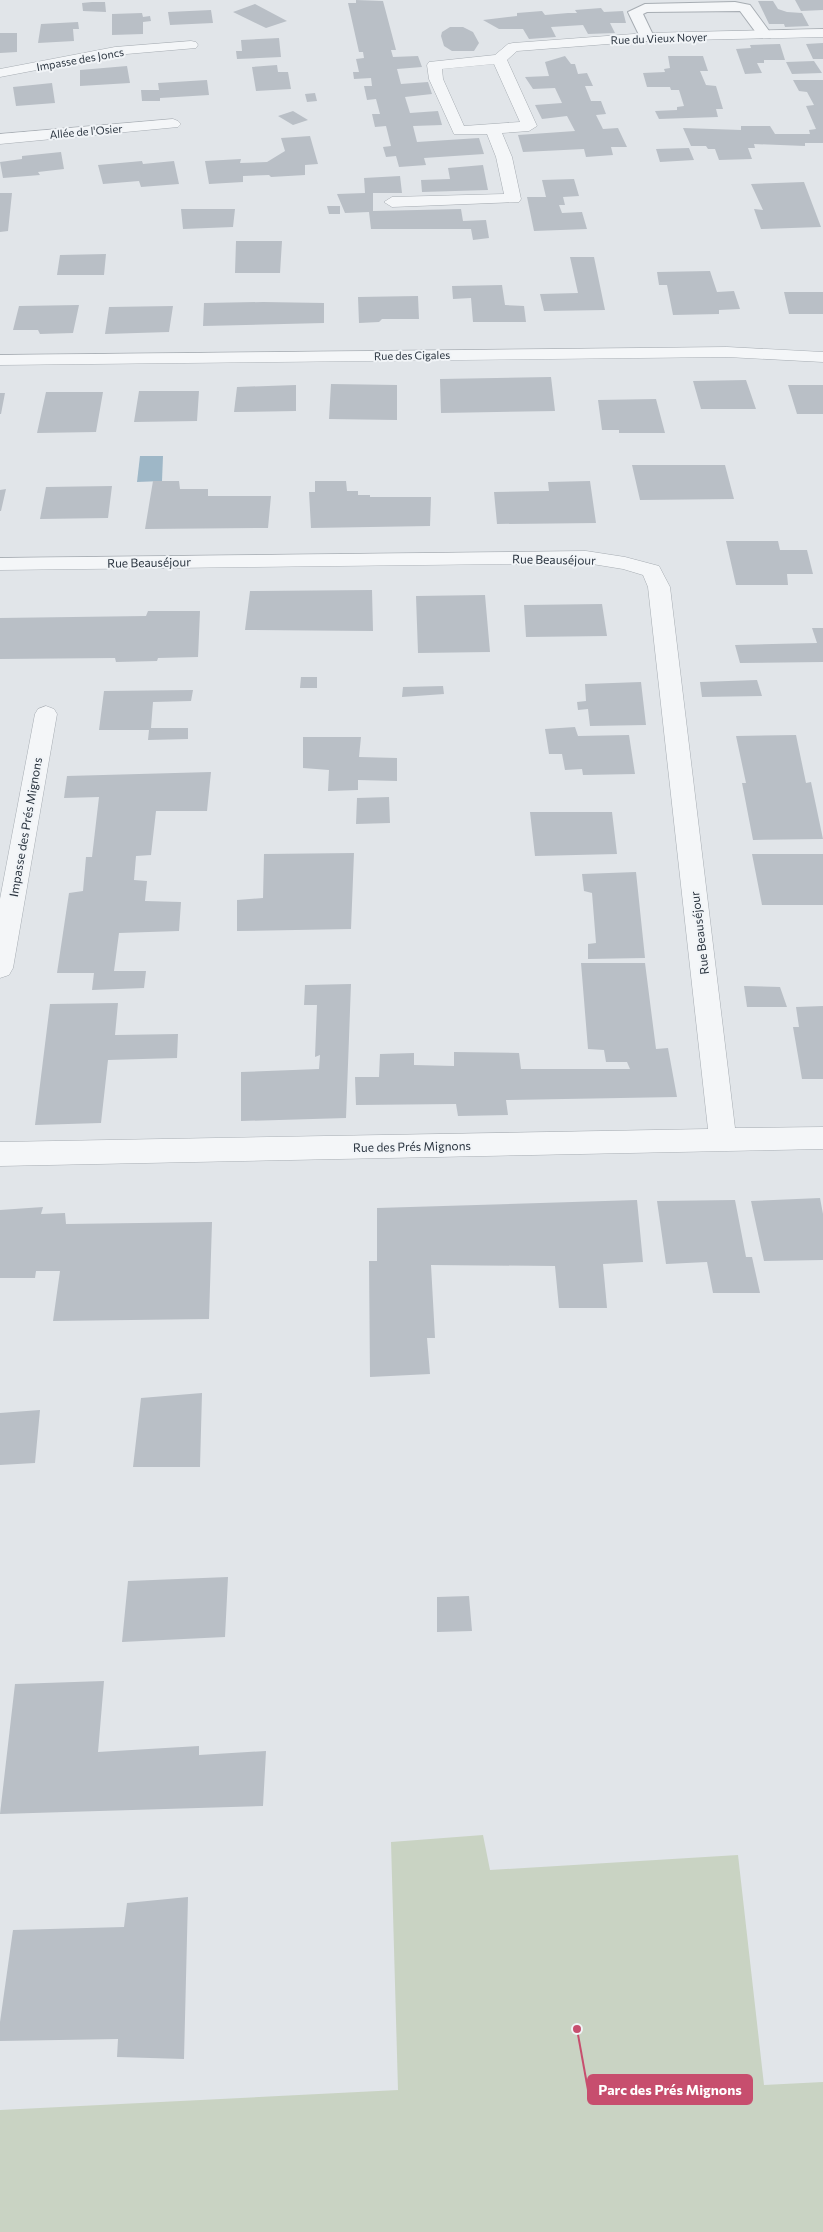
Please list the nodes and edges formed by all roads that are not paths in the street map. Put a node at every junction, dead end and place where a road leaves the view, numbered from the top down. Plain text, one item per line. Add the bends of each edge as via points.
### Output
1 (823, 33) edge
2 (765, 34) junction
3 (647, 37) junction
4 (191, 45) dead end
5 (499, 60) junction
6 (0, 73) edge
7 (173, 124) dead end
8 (494, 129) junction
9 (0, 139) edge
10 (392, 202) dead end
11 (823, 357) edge
12 (0, 360) edge
13 (0, 564) edge
14 (46, 714) dead end
15 (0, 968) edge
16 (823, 1138) edge
17 (723, 1140) junction
18 (0, 1154) edge

1 - 2 street, Rue du Vieux Noyer
2 - 3 street, Rue du Vieux Noyer
2 - 3 lane via 745,8 645,8 634,12
3 - 5 street, Rue du Vieux Noyer via 513,47
4 - 6 street, Impasse des Joncs via 115,51
5 - 8 street, Rue du Vieux Noyer via 529,126
5 - 8 street, Rue du Vieux Noyer via 434,65 436,79 459,131
7 - 9 street, Allée de l'Osier
8 - 10 street via 513,199
11 - 12 street, Rue des Cigales via 726,352
13 - 17 street, Rue Beauséjour via 586,557 652,571 659,587
14 - 15 street, Impasse des Prés Mignons
16 - 17 street, Rue des Prés Mignons
17 - 18 street, Rue des Prés Mignons

